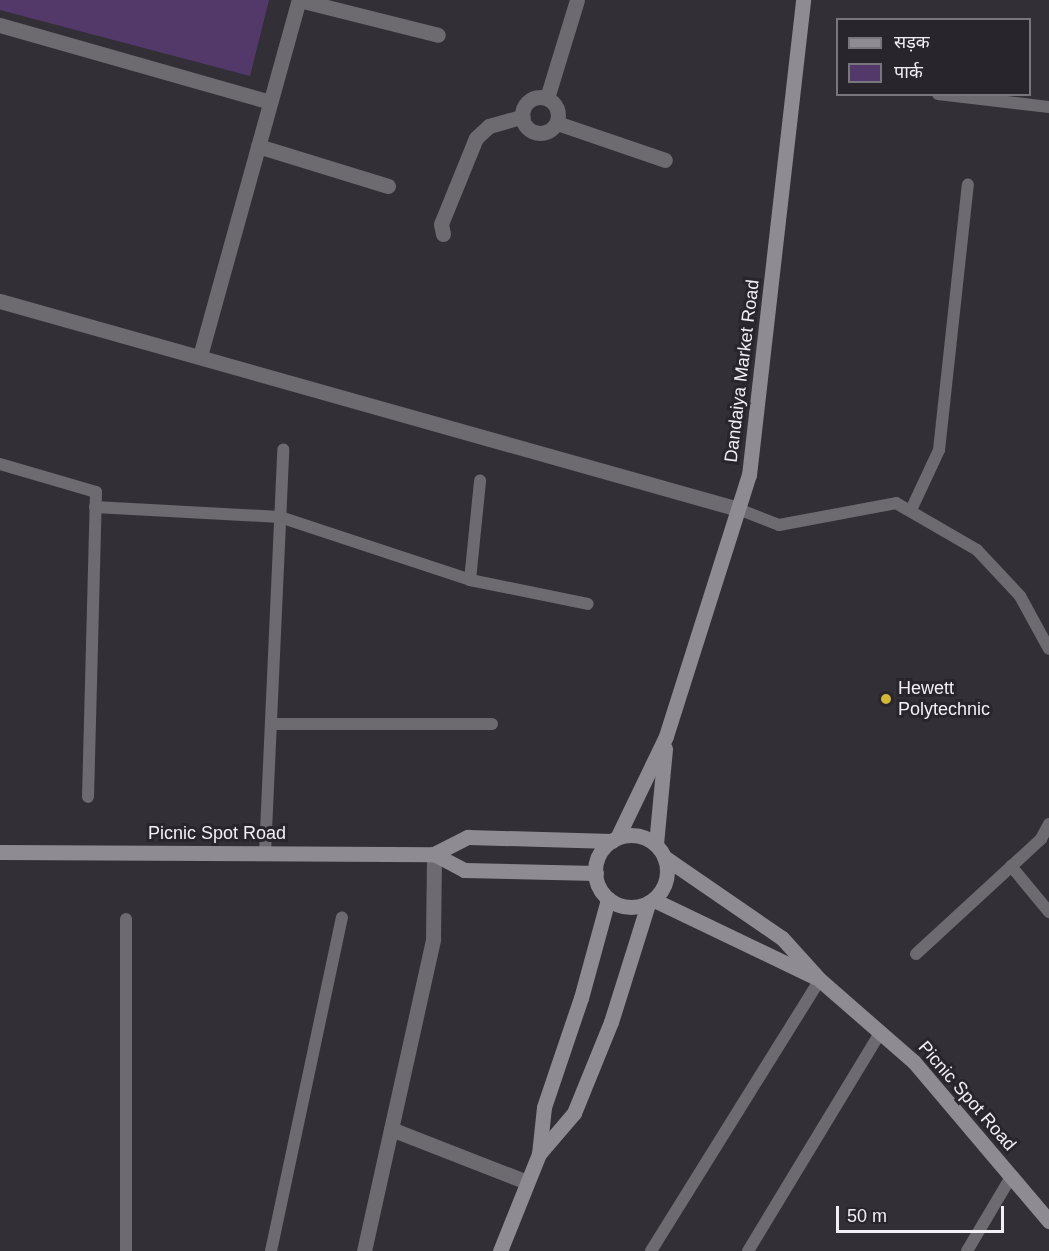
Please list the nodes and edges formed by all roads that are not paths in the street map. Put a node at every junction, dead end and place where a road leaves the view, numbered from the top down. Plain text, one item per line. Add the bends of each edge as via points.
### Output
1 (299, 0) edge
2 (577, 0) edge
3 (803, 0) edge
4 (0, 25) edge
5 (438, 35) dead end
6 (955, 96) edge
7 (547, 98) junction
8 (270, 102) junction
9 (1049, 107) edge
10 (522, 116) junction
11 (557, 123) junction
12 (258, 146) junction
13 (665, 160) dead end
14 (388, 186) dead end
15 (968, 186) dead end
16 (443, 234) dead end
17 (0, 301) edge
18 (200, 356) junction
19 (283, 449) dead end
20 (0, 465) edge
21 (480, 482) dead end
22 (96, 507) junction
23 (738, 509) junction
24 (911, 510) junction
25 (280, 517) junction
26 (470, 580) junction
27 (588, 604) dead end
28 (1049, 650) edge
29 (271, 724) junction
30 (492, 724) dead end
31 (666, 736) junction
32 (88, 796) dead end
33 (1049, 824) edge
34 (614, 840) junction
35 (660, 850) junction
36 (0, 852) edge
37 (265, 853) junction
38 (434, 854) junction
39 (1011, 866) junction
40 (596, 873) junction
41 (608, 899) junction
42 (651, 902) junction
43 (1049, 912) edge
44 (342, 917) dead end
45 (126, 919) dead end
46 (916, 954) dead end
47 (820, 980) junction
48 (880, 1033) junction
49 (391, 1129) junction
50 (539, 1155) junction
51 (1011, 1177) junction
52 (527, 1182) junction
53 (1049, 1221) edge
54 (126, 1251) edge
55 (271, 1251) edge
56 (364, 1251) edge
57 (500, 1251) edge
58 (651, 1251) edge
59 (748, 1251) edge
60 (967, 1251) edge

1 - 5 street
1 - 8 street
2 - 7 street
3 - 23 street, Dandaiya Market Road via 749,475
4 - 8 street
6 - 9 lane
7 - 10 street via 530,100
7 - 11 street via 558,111
8 - 12 street
10 - 11 street via 527,127 537,133 549,131
10 - 16 street via 489,126 476,138 441,224
11 - 13 street
12 - 14 street
12 - 18 street
15 - 24 lane via 939,450
17 - 18 street
18 - 23 street
19 - 25 lane
20 - 22 lane via 96,492
21 - 26 lane
22 - 25 lane
22 - 32 lane
23 - 24 lane via 779,525 896,503
23 - 31 street, Dandaiya Market Road
24 - 28 lane via 976,550 1020,596
25 - 26 lane
25 - 29 lane
26 - 27 lane
29 - 30 lane
29 - 37 lane
31 - 34 street
31 - 35 street
33 - 39 lane via 1041,839
34 - 35 street via 637,835
34 - 38 street, Picnic Spot Road via 468,837
34 - 40 street via 599,855
35 - 42 street via 665,885
35 - 47 street, Picnic Spot Road via 782,938
36 - 37 street, Picnic Spot Road
37 - 38 street, Picnic Spot Road
38 - 40 street, Picnic Spot Road via 464,870
38 - 49 street via 433,939
39 - 43 lane
39 - 46 lane
40 - 41 street
41 - 42 street via 631,908
41 - 50 street via 581,998 544,1107
42 - 47 street, Picnic Spot Road
42 - 50 street via 611,1022 574,1113
44 - 55 lane
45 - 54 lane
47 - 48 street, Picnic Spot Road
47 - 58 lane
48 - 51 street, Picnic Spot Road via 914,1062
48 - 59 lane
49 - 52 street
49 - 56 street
50 - 52 street
51 - 53 street, Picnic Spot Road
51 - 60 lane
52 - 57 street

